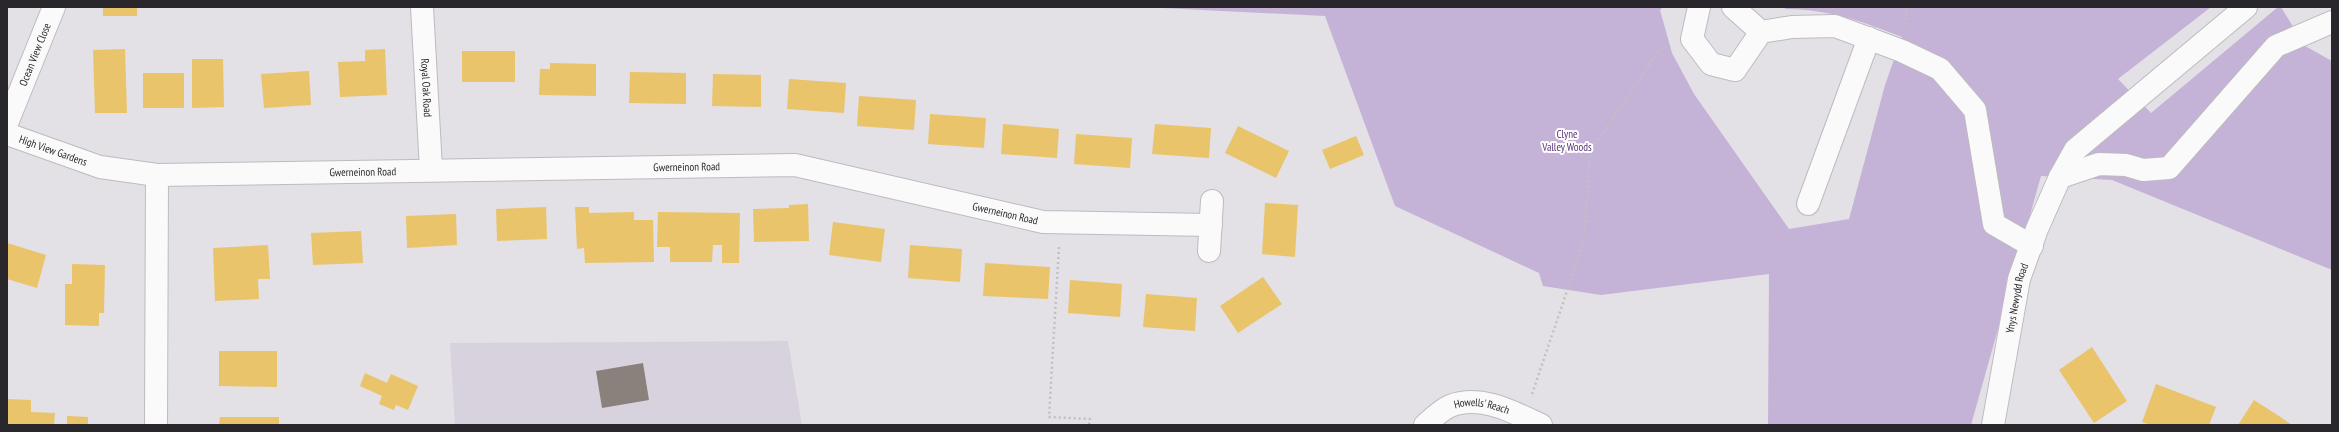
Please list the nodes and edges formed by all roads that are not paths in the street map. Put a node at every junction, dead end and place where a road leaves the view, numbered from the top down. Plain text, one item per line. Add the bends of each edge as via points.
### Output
1 (54, 7) edge
2 (422, 7) edge
3 (1698, 7) edge
4 (1733, 7) edge
5 (2246, 7) edge
6 (2332, 22) edge
7 (1761, 32) junction
8 (1869, 38) junction
9 (7, 123) edge
10 (7, 134) edge
11 (100, 167) joint
12 (430, 169) junction
13 (157, 175) junction
14 (2060, 177) junction
15 (1212, 201) dead end
16 (1808, 204) dead end
17 (1211, 225) junction
18 (2032, 246) junction
19 (1209, 251) dead end
20 (1532, 421) edge
21 (156, 425) edge
22 (1425, 425) edge
23 (1993, 425) edge

1 - 9 street, Ocean View Close
2 - 12 street, Royal Oak Road
3 - 7 street via 1692,39 1711,64 1735,70
4 - 7 street
5 - 14 street, Ynys Newydd Road via 2075,150
6 - 14 street via 2276,46 2170,168 2143,170 2126,165 2099,164
7 - 8 street via 1792,27 1836,26
8 - 16 street
8 - 18 street via 1940,69 1975,110 1994,224
10 - 11 street, High View Gardens
11 - 13 street, Gwerneinon Road
12 - 13 street, Gwerneinon Road
12 - 17 street, Gwerneinon Road via 795,165 1042,222
13 - 21 street
14 - 18 street, Ynys Newydd Road
15 - 17 street
17 - 19 street
18 - 23 street, Ynys Newydd Road via 2019,279
20 - 22 street, Howells' Reach via 1500,406 1470,402 1449,406

